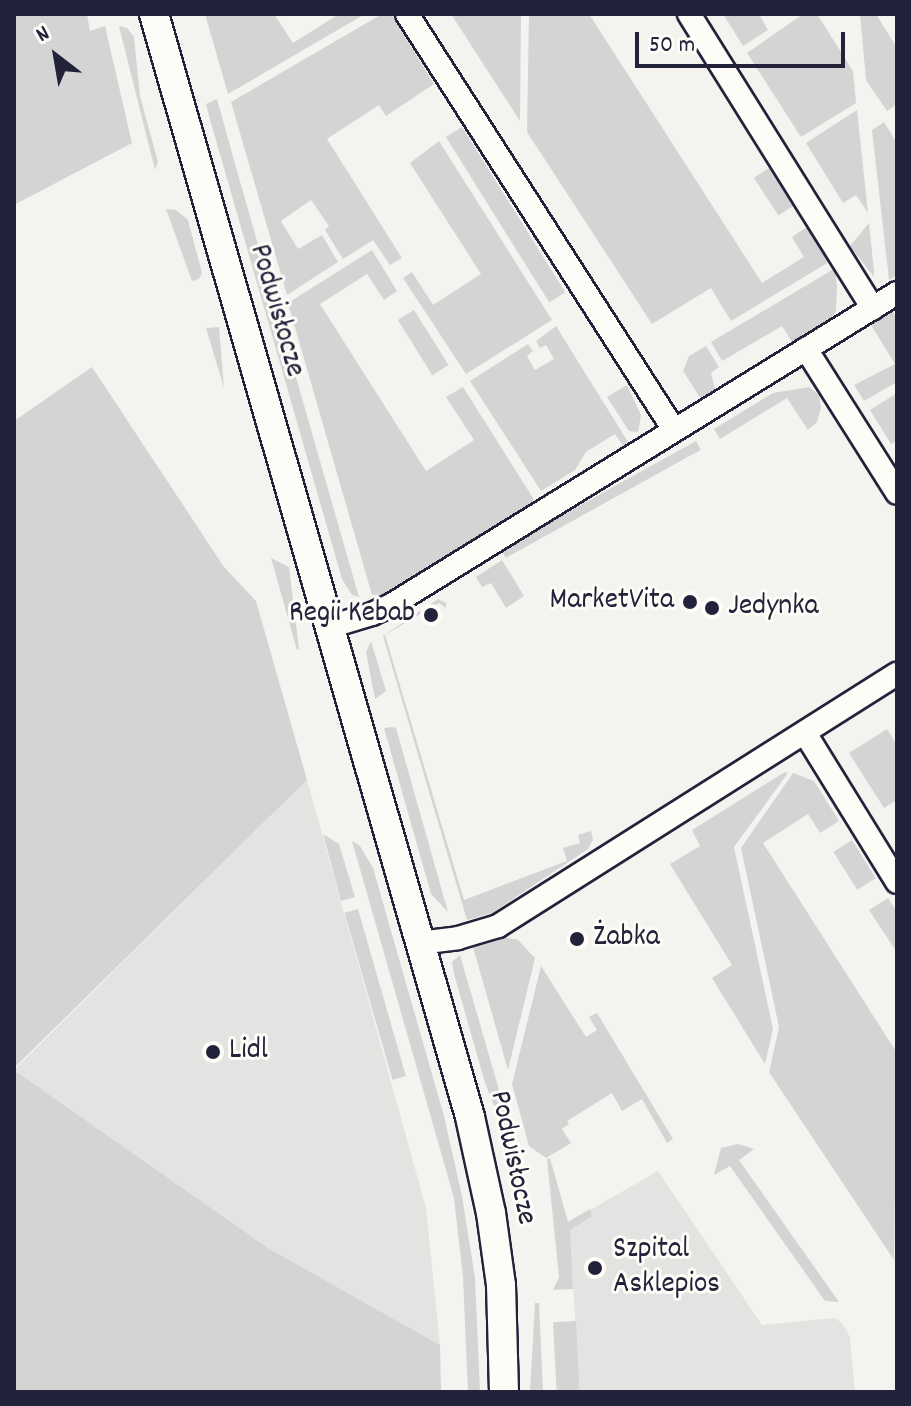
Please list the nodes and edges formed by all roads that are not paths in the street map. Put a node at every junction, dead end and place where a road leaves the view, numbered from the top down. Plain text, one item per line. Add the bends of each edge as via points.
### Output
1 (154, 14) edge
2 (407, 14) edge
3 (689, 14) edge
4 (897, 293) edge
5 (873, 308) junction
6 (806, 349) junction
7 (674, 430) junction
8 (897, 493) edge
9 (329, 627) junction
10 (897, 674) edge
11 (805, 733) junction
12 (897, 882) edge
13 (419, 943) junction
14 (504, 1392) edge

1 - 9 street, Podwisłocze
2 - 7 street
3 - 5 street
4 - 5 street
5 - 6 street
6 - 7 street
6 - 8 street
7 - 9 street via 393,604
9 - 13 street, Podwisłocze
10 - 11 street
11 - 12 street
11 - 13 street via 498,926
13 - 14 street, Podwisłocze via 470,1117 491,1213 501,1285

